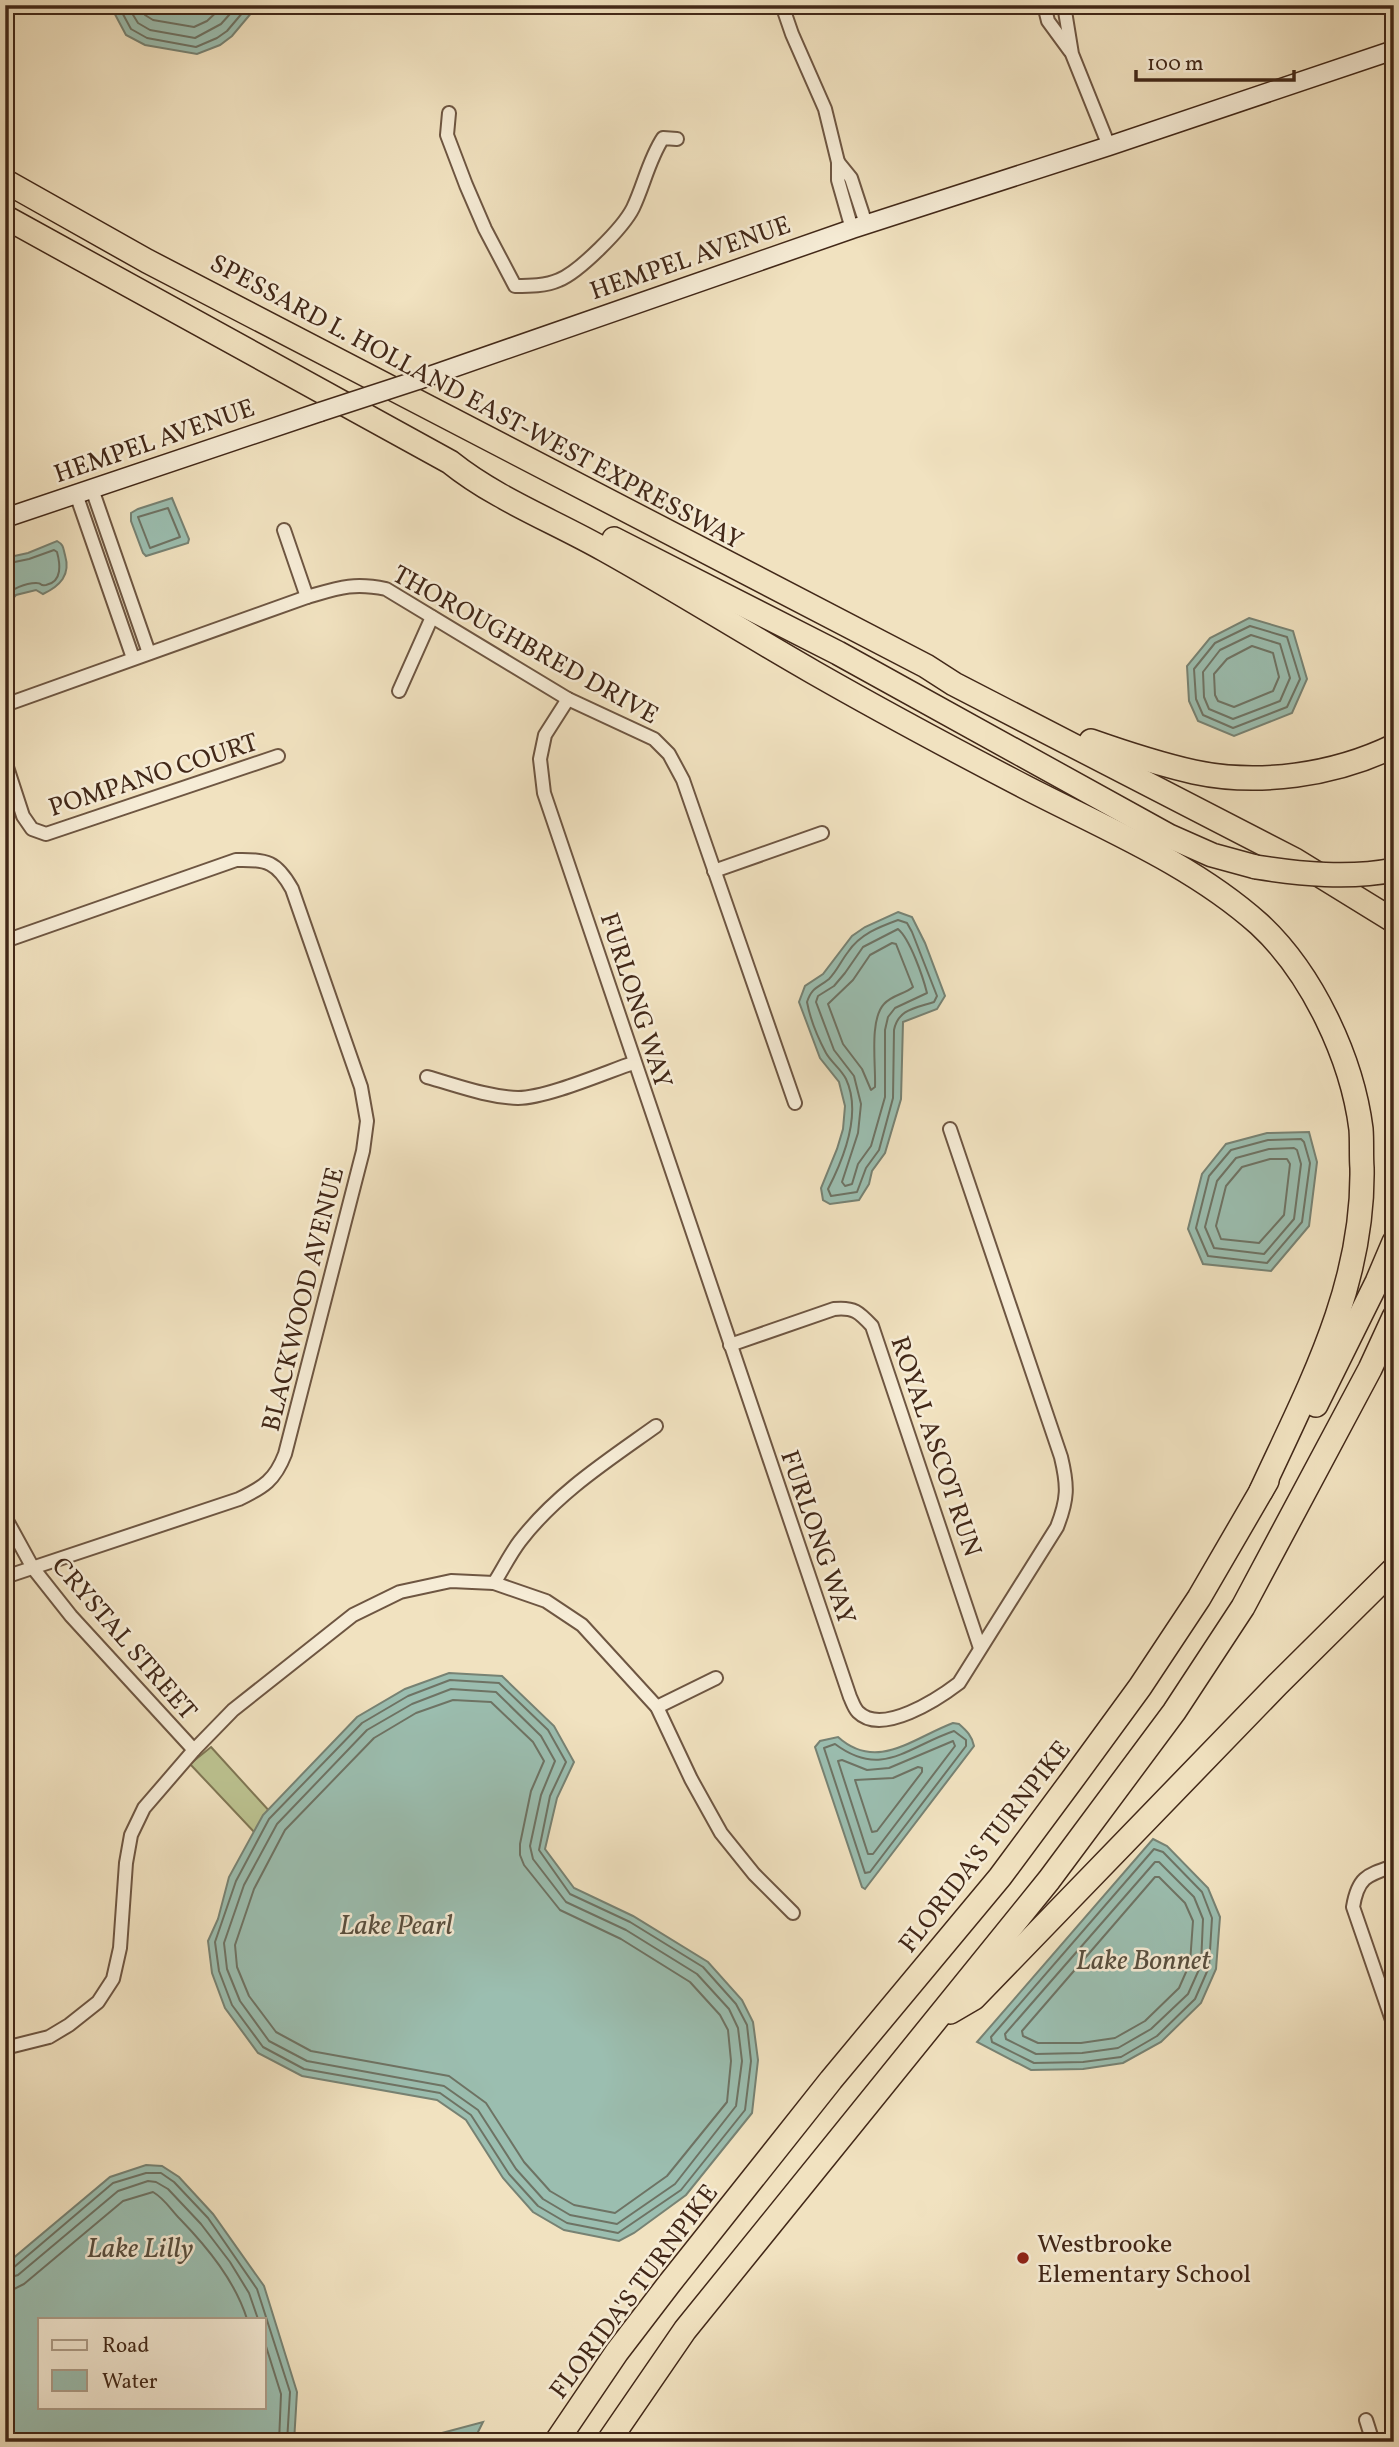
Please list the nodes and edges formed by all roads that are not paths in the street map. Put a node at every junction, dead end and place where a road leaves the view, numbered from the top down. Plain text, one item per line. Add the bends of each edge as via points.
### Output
1 (782, 5) edge
2 (1044, 5) edge
3 (1064, 5) edge
4 (1394, 50) edge
5 (1072, 54) junction
6 (449, 113) dead end
7 (677, 139) dead end
8 (1109, 146) junction
9 (5, 181) edge
10 (5, 218) edge
11 (859, 227) junction
12 (450, 462) junction
13 (84, 491) junction
14 (5, 518) edge
15 (284, 530) dead end
16 (307, 597) junction
17 (432, 617) junction
18 (149, 653) junction
19 (133, 658) junction
20 (926, 666) junction
21 (399, 691) dead end
22 (568, 699) junction
23 (5, 705) edge
24 (1394, 746) edge
25 (278, 756) dead end
26 (5, 761) edge
27 (822, 833) dead end
28 (1394, 870) edge
29 (715, 871) junction
30 (1394, 921) edge
31 (5, 941) edge
32 (633, 1063) junction
33 (427, 1077) dead end
34 (795, 1103) dead end
35 (950, 1129) dead end
36 (1394, 1242) edge
37 (1394, 1317) edge
38 (730, 1345) junction
39 (656, 1426) dead end
40 (1261, 1491) junction
41 (5, 1517) edge
42 (33, 1568) junction
43 (1394, 1569) edge
44 (5, 1577) edge
45 (494, 1583) junction
46 (980, 1648) junction
47 (716, 1678) dead end
48 (657, 1707) junction
49 (194, 1750) junction
50 (1394, 1866) edge
51 (793, 1913) dead end
52 (941, 2016) junction
53 (1394, 2026) edge
54 (6, 2045) edge
55 (1366, 2420) dead end
56 (556, 2442) edge
57 (607, 2442) edge
58 (1373, 2442) edge

1 - 11 street via 825,109 838,162 851,178
2 - 5 street via 1048,21
3 - 5 street
4 - 8 street, HEMPEL AVENUE
5 - 8 street
6 - 7 street via 447,135 466,185 515,285 559,281 588,260 631,212 653,152 663,138
8 - 11 street, HEMPEL AVENUE
9 - 20 highway, SPESSARD L. HOLLAND EAST-WEST EXPRESSWAY via 160,267
10 - 12 highway
11 - 13 street, HEMPEL AVENUE, bridge
12 - 28 highway, bridge via 472,466 838,653 1169,836 1212,855 1297,873
12 - 40 highway via 912,728 1222,893 1262,927 1298,971 1328,1021 1348,1074 1361,1130 1362,1183 1356,1248 1342,1303
13 - 14 street, HEMPEL AVENUE
13 - 18 street
13 - 19 street
15 - 16 street
16 - 17 street, THOROUGHBRED DRIVE via 364,584 386,589
16 - 18 street, THOROUGHBRED DRIVE
17 - 21 street
17 - 22 street, THOROUGHBRED DRIVE
18 - 19 street, THOROUGHBRED DRIVE
19 - 23 street, THOROUGHBRED DRIVE
20 - 24 highway via 953,673 1053,727 1197,772 1242,777 1290,775 1336,768
20 - 30 highway via 1295,860
22 - 29 street, THOROUGHBRED DRIVE via 654,739 669,754 683,780
22 - 32 street, FURLONG WAY via 545,735 540,758 544,793
25 - 26 street, POMPANO COURT via 46,834 32,829 23,816
27 - 29 street
29 - 34 street, THOROUGHBRED DRIVE
31 - 42 street, BLACKWOOD AVENUE via 236,860 270,862 292,889 361,1087 367,1121 278,1473 239,1499
32 - 33 street via 520,1098
32 - 38 street, FURLONG WAY
35 - 46 street, FURLONG WAY via 1067,1483 1066,1504 1057,1527
36 - 40 highway, FLORIDA'S TURNPIKE via 1319,1401
37 - 52 highway via 1243,1607 1104,1808
38 - 46 street, ROYAL ASCOT RUN via 834,1309 847,1308 872,1326
38 - 46 street, FURLONG WAY via 849,1697 858,1712 874,1720 890,1719 937,1699 959,1683
39 - 45 street via 579,1480 519,1543
40 - 56 highway, FLORIDA'S TURNPIKE via 1199,1598 1072,1780 1000,1877 669,2284
41 - 42 street, CRYSTAL STREET
42 - 44 street, BLACKWOOD AVENUE
42 - 49 street, CRYSTAL STREET
43 - 52 highway via 974,1998
45 - 48 street via 546,1601 582,1625
45 - 49 street via 451,1581 400,1591 353,1615 233,1710
47 - 48 street
48 - 51 street via 722,1833
49 - 54 street via 144,1808 131,1835 113,1979 98,2002 69,2025 49,2037
50 - 53 street via 1369,1874 1357,1888 1353,1907
52 - 57 highway via 685,2330
55 - 58 street

